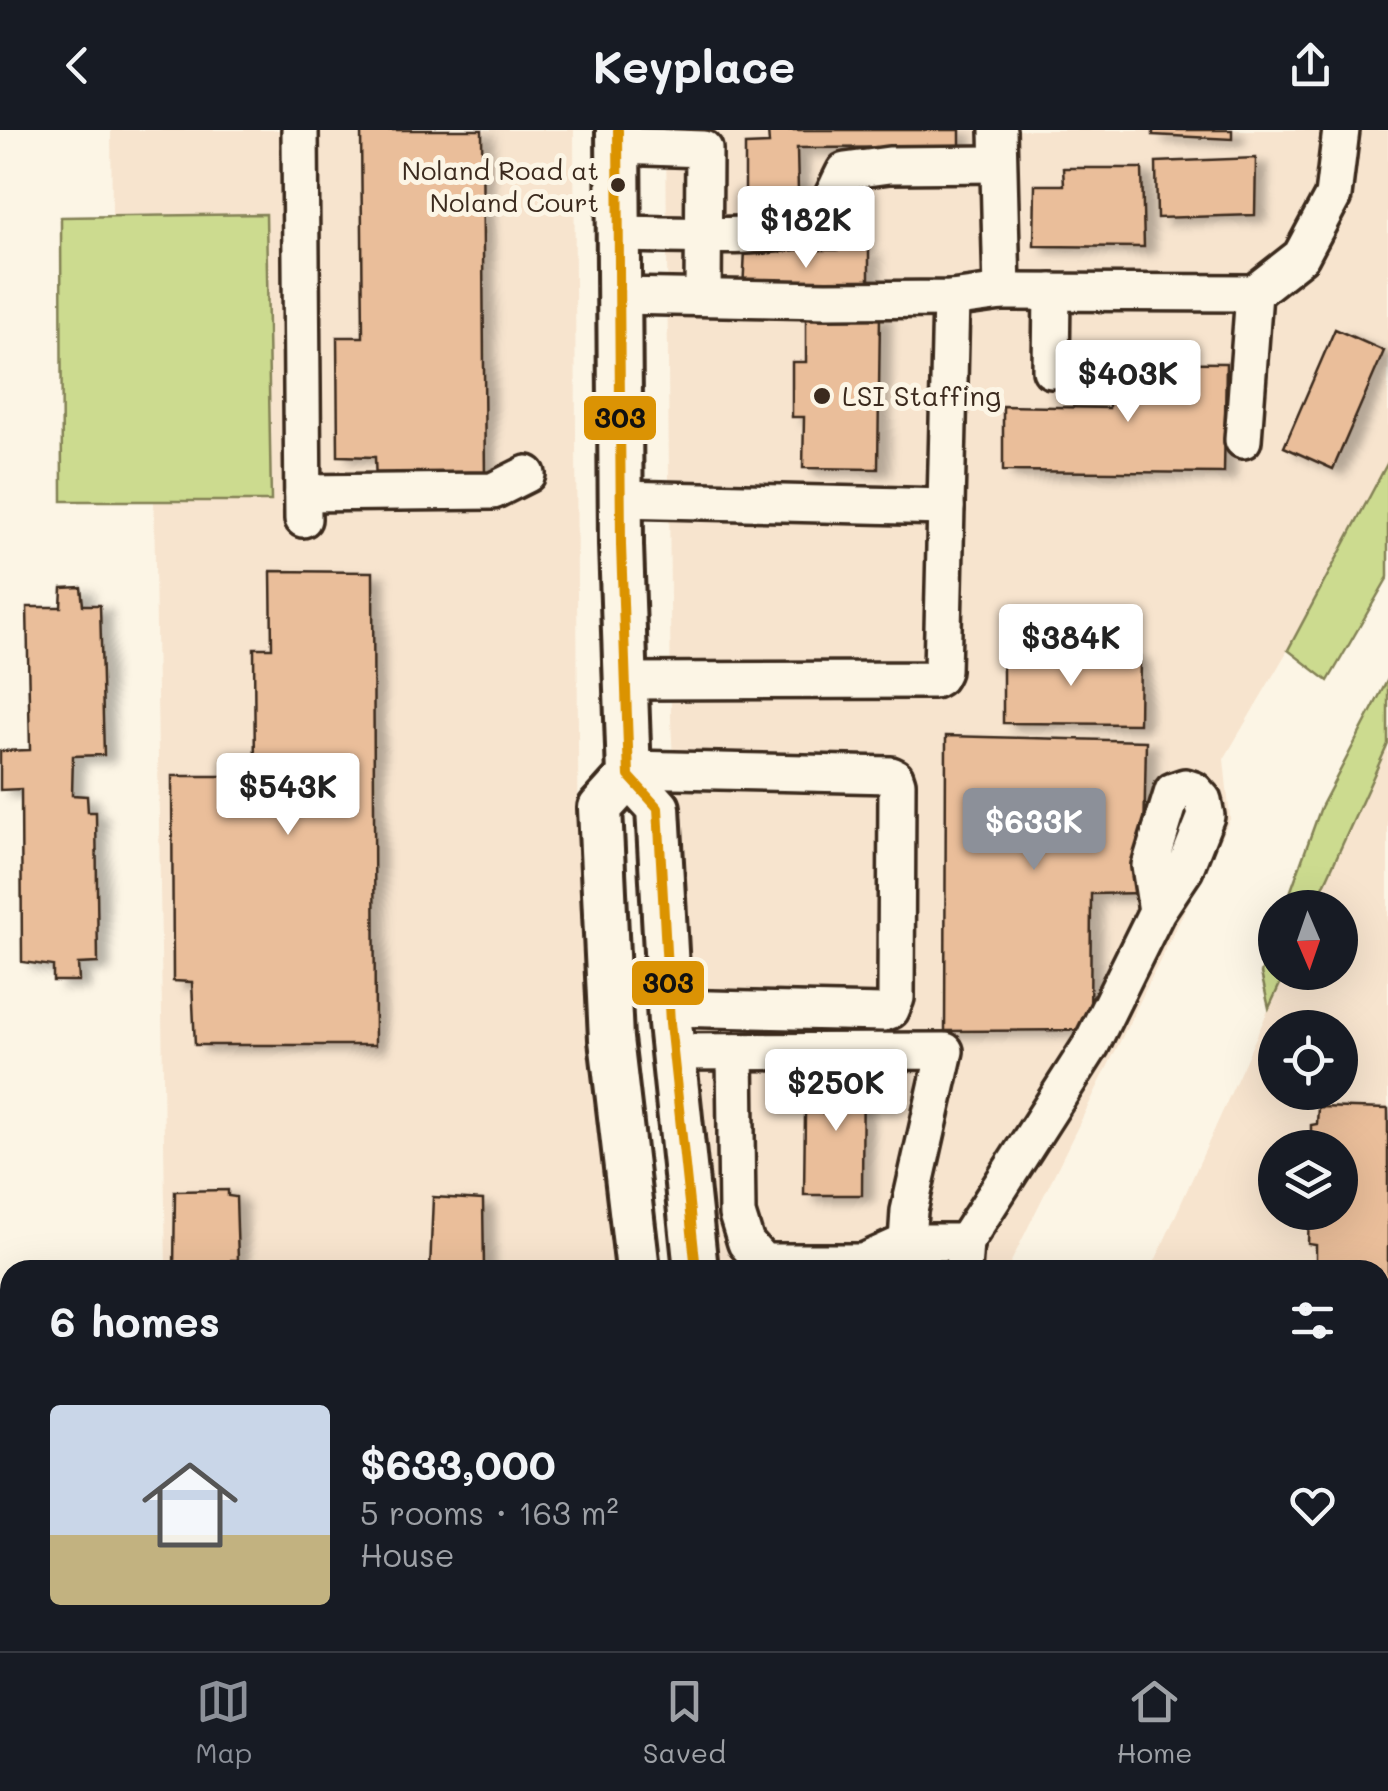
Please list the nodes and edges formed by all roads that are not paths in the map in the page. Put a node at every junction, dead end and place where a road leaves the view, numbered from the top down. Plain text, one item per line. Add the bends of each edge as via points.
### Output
1 (300, 130) edge
2 (1341, 130) edge
3 (618, 138) edge
4 (998, 147) edge
5 (618, 234) junction
6 (705, 234) junction
7 (1002, 292) junction
8 (1052, 292) junction
9 (1254, 293) junction
10 (619, 296) junction
11 (703, 297) junction
12 (951, 299) junction
13 (1051, 370) dead end
14 (1243, 440) dead end
15 (528, 474) dead end
16 (620, 500) junction
17 (946, 507) junction
18 (625, 681) junction
19 (629, 772) junction
20 (1157, 911) junction
21 (669, 1008) junction
22 (672, 1052) junction
23 (735, 1052) junction
24 (907, 1242) junction
25 (964, 1256) edge
26 (637, 1260) edge
27 (695, 1260) edge
28 (761, 1260) edge
29 (867, 1260) edge

1 - 15 lane via 303,506 493,491
2 - 9 lane via 1333,196 1300,256
3 - 5 main road
3 - 6 lane via 704,149
4 - 6 lane via 845,171 809,226 774,234
4 - 7 lane
5 - 6 lane
5 - 10 main road
6 - 11 lane
7 - 8 lane
7 - 12 lane
8 - 9 lane
8 - 13 lane
9 - 14 lane
10 - 11 lane
10 - 16 main road
11 - 12 lane
12 - 17 lane
16 - 17 lane
16 - 18 main road
17 - 18 lane via 942,671 934,680
18 - 19 main road
19 - 21 main road via 658,808
19 - 21 lane via 891,775 897,783 891,1010
19 - 26 main road via 600,808 611,1040
20 - 20 lane via 1186,868 1206,816 1194,790 1173,791 1150,866
20 - 25 lane via 1091,1045
21 - 22 main road
22 - 23 lane
22 - 27 main road
23 - 24 lane via 945,1051
23 - 28 lane via 738,1214 746,1244
24 - 25 lane
24 - 29 lane

